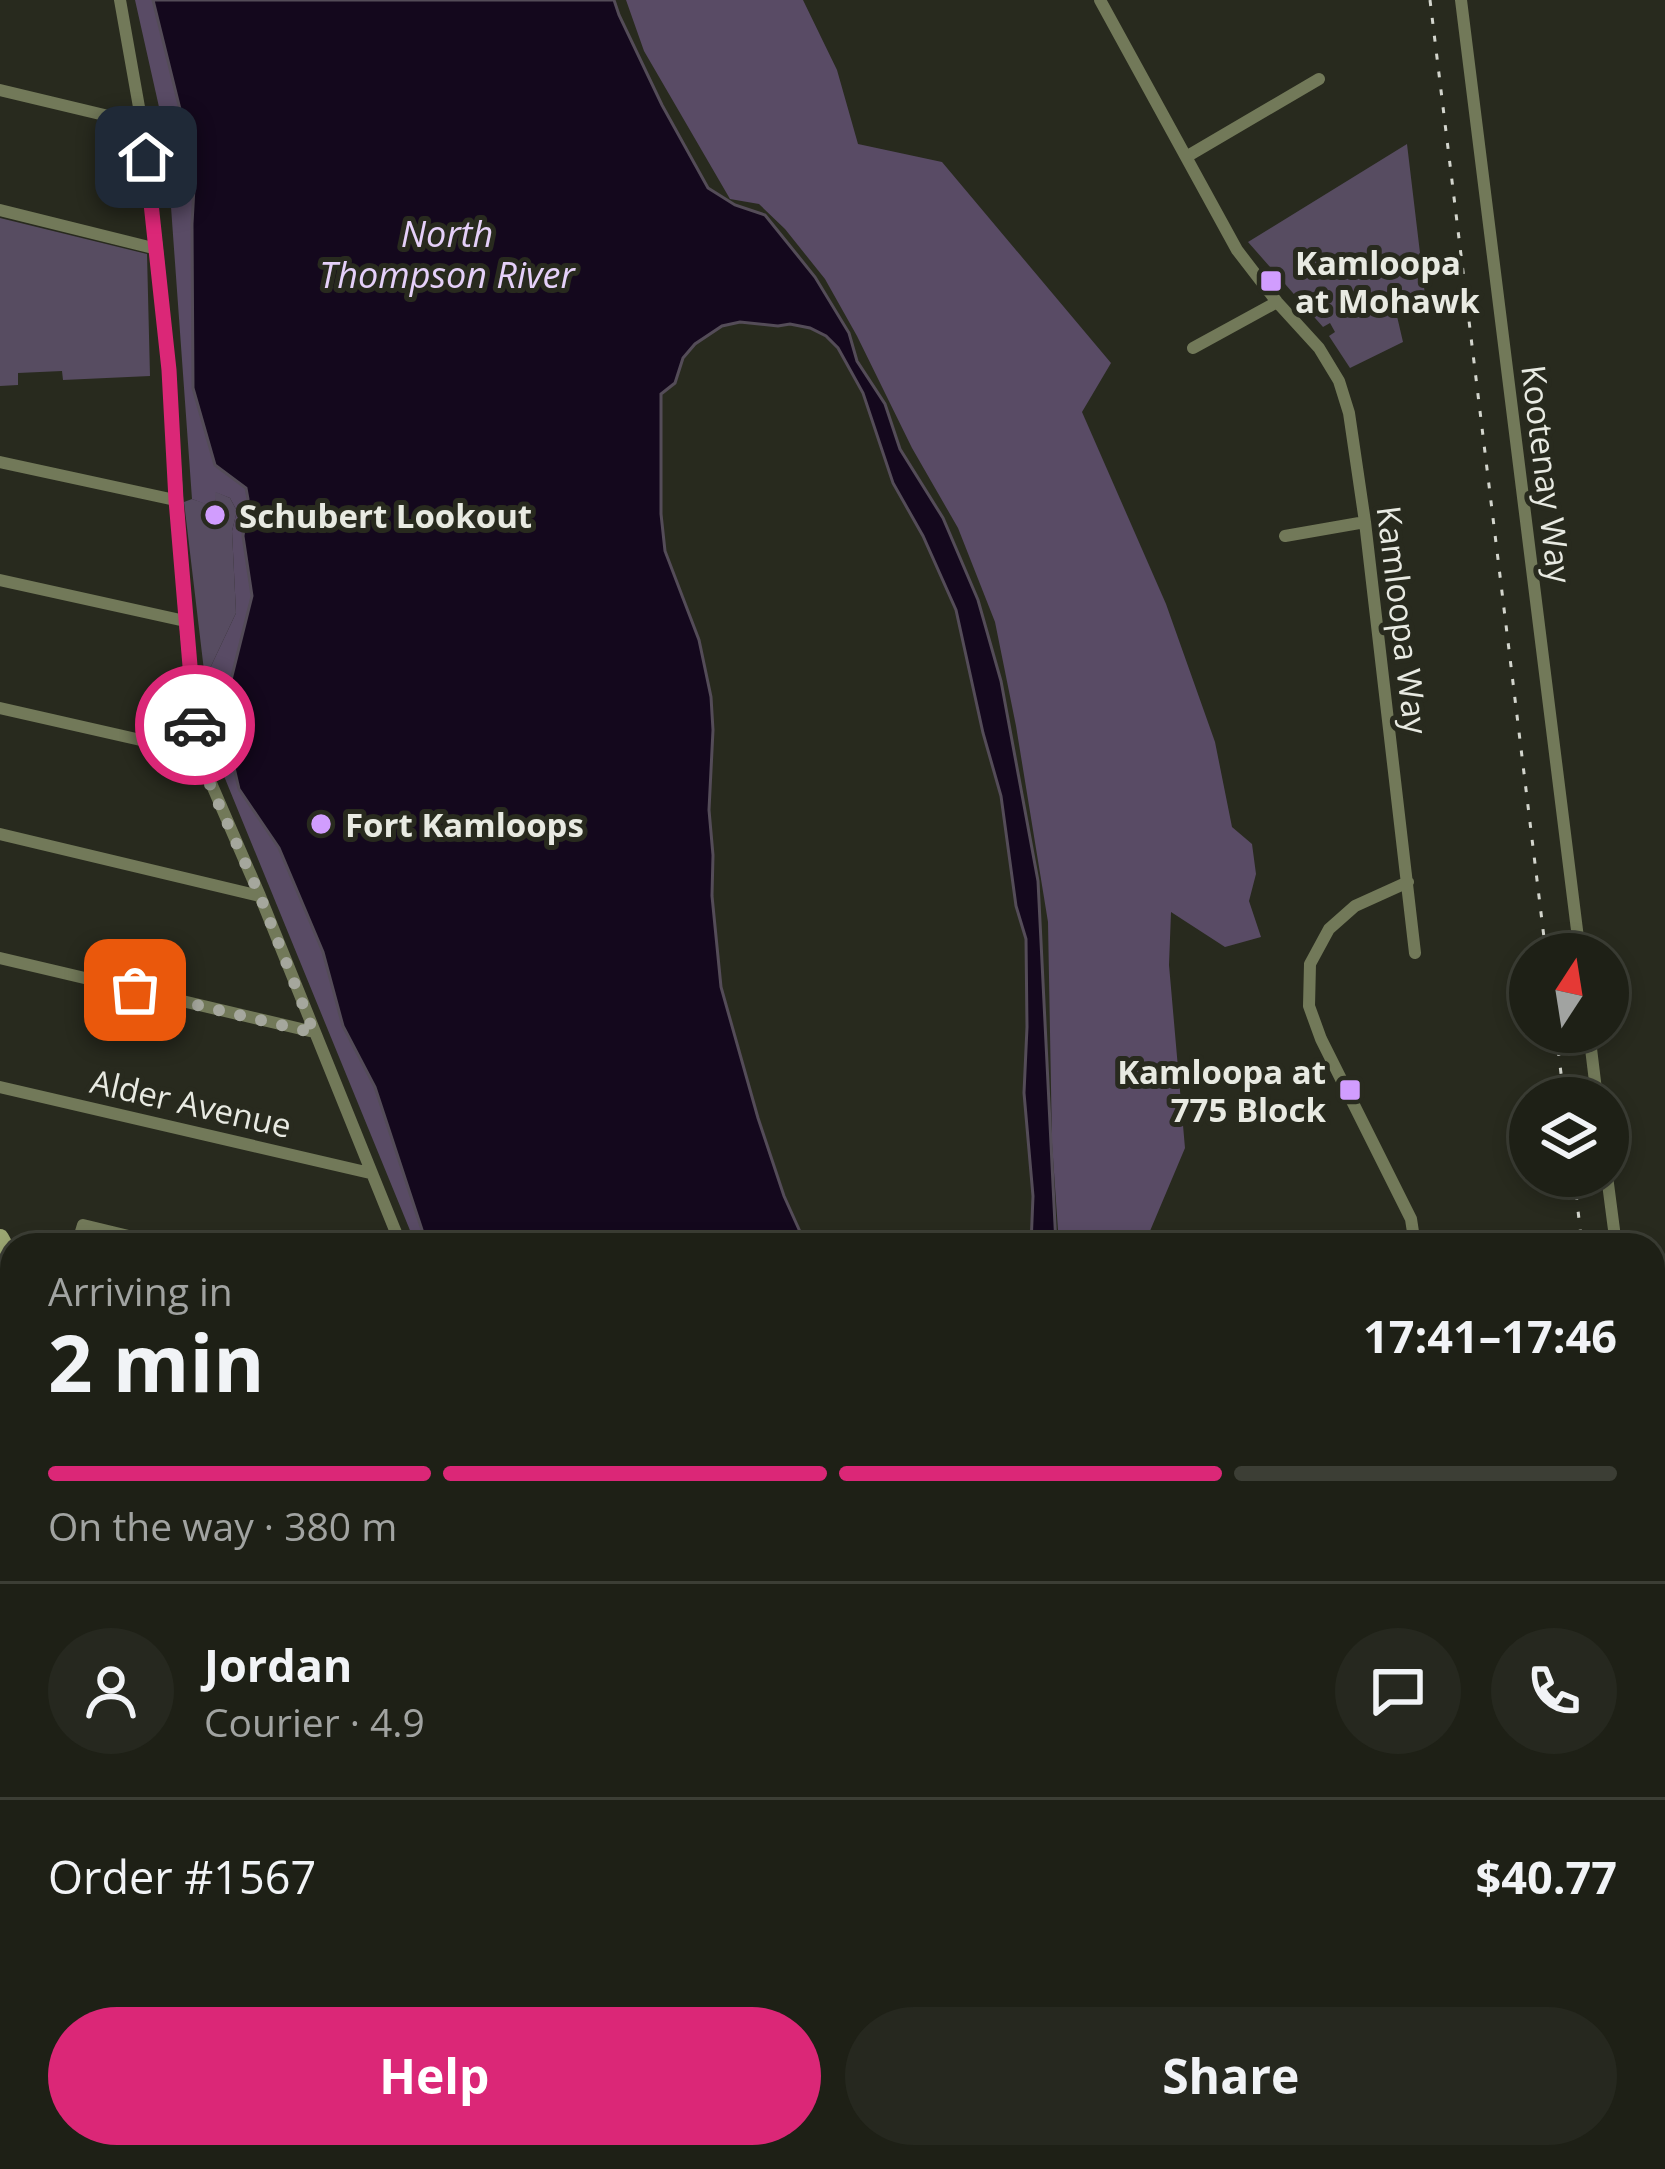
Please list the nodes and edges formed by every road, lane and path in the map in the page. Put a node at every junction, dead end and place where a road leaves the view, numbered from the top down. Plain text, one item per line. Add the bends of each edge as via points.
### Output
1 (120, 0) edge
2 (1100, 0) edge
3 (1461, 0) edge
4 (1319, 79) dead end
5 (0, 90) edge
6 (142, 124) junction
7 (1186, 157) junction
8 (0, 210) edge
9 (157, 249) junction
10 (1277, 302) junction
11 (1193, 348) dead end
12 (0, 462) edge
13 (176, 500) junction
14 (1365, 522) junction
15 (1285, 536) dead end
16 (0, 580) edge
17 (185, 621) junction
18 (0, 708) edge
19 (198, 753) junction
20 (0, 834) edge
21 (1408, 883) junction
22 (260, 896) junction
23 (1577, 933) edge
24 (1415, 953) dead end
25 (0, 958) edge
26 (314, 1033) junction
27 (0, 1087) edge
28 (370, 1173) junction
29 (1610, 1197) edge
30 (81, 1233) edge
31 (116, 1233) edge
32 (395, 1233) edge
33 (1413, 1233) edge
34 (1614, 1233) edge

1 - 6 street
2 - 7 street, Kamloopa Way
3 - 23 street, Kootenay Way
4 - 7 street
5 - 6 street
6 - 9 street
7 - 10 street, Kamloopa Way via 1237,250
8 - 9 street
9 - 13 street
10 - 11 street
10 - 14 street, Kamloopa Way via 1339,381
12 - 13 street
13 - 17 street
14 - 15 street
14 - 21 street, Kamloopa Way
16 - 17 street
17 - 19 street
18 - 19 street
19 - 22 street
20 - 22 street
21 - 24 street, Kamloopa Way
21 - 33 street via 1355,906 1329,929 1310,964 1310,1006
22 - 26 street
25 - 26 street
26 - 28 street
27 - 28 street, Alder Avenue
28 - 32 street
29 - 34 street
30 - 31 street via 83,1225

